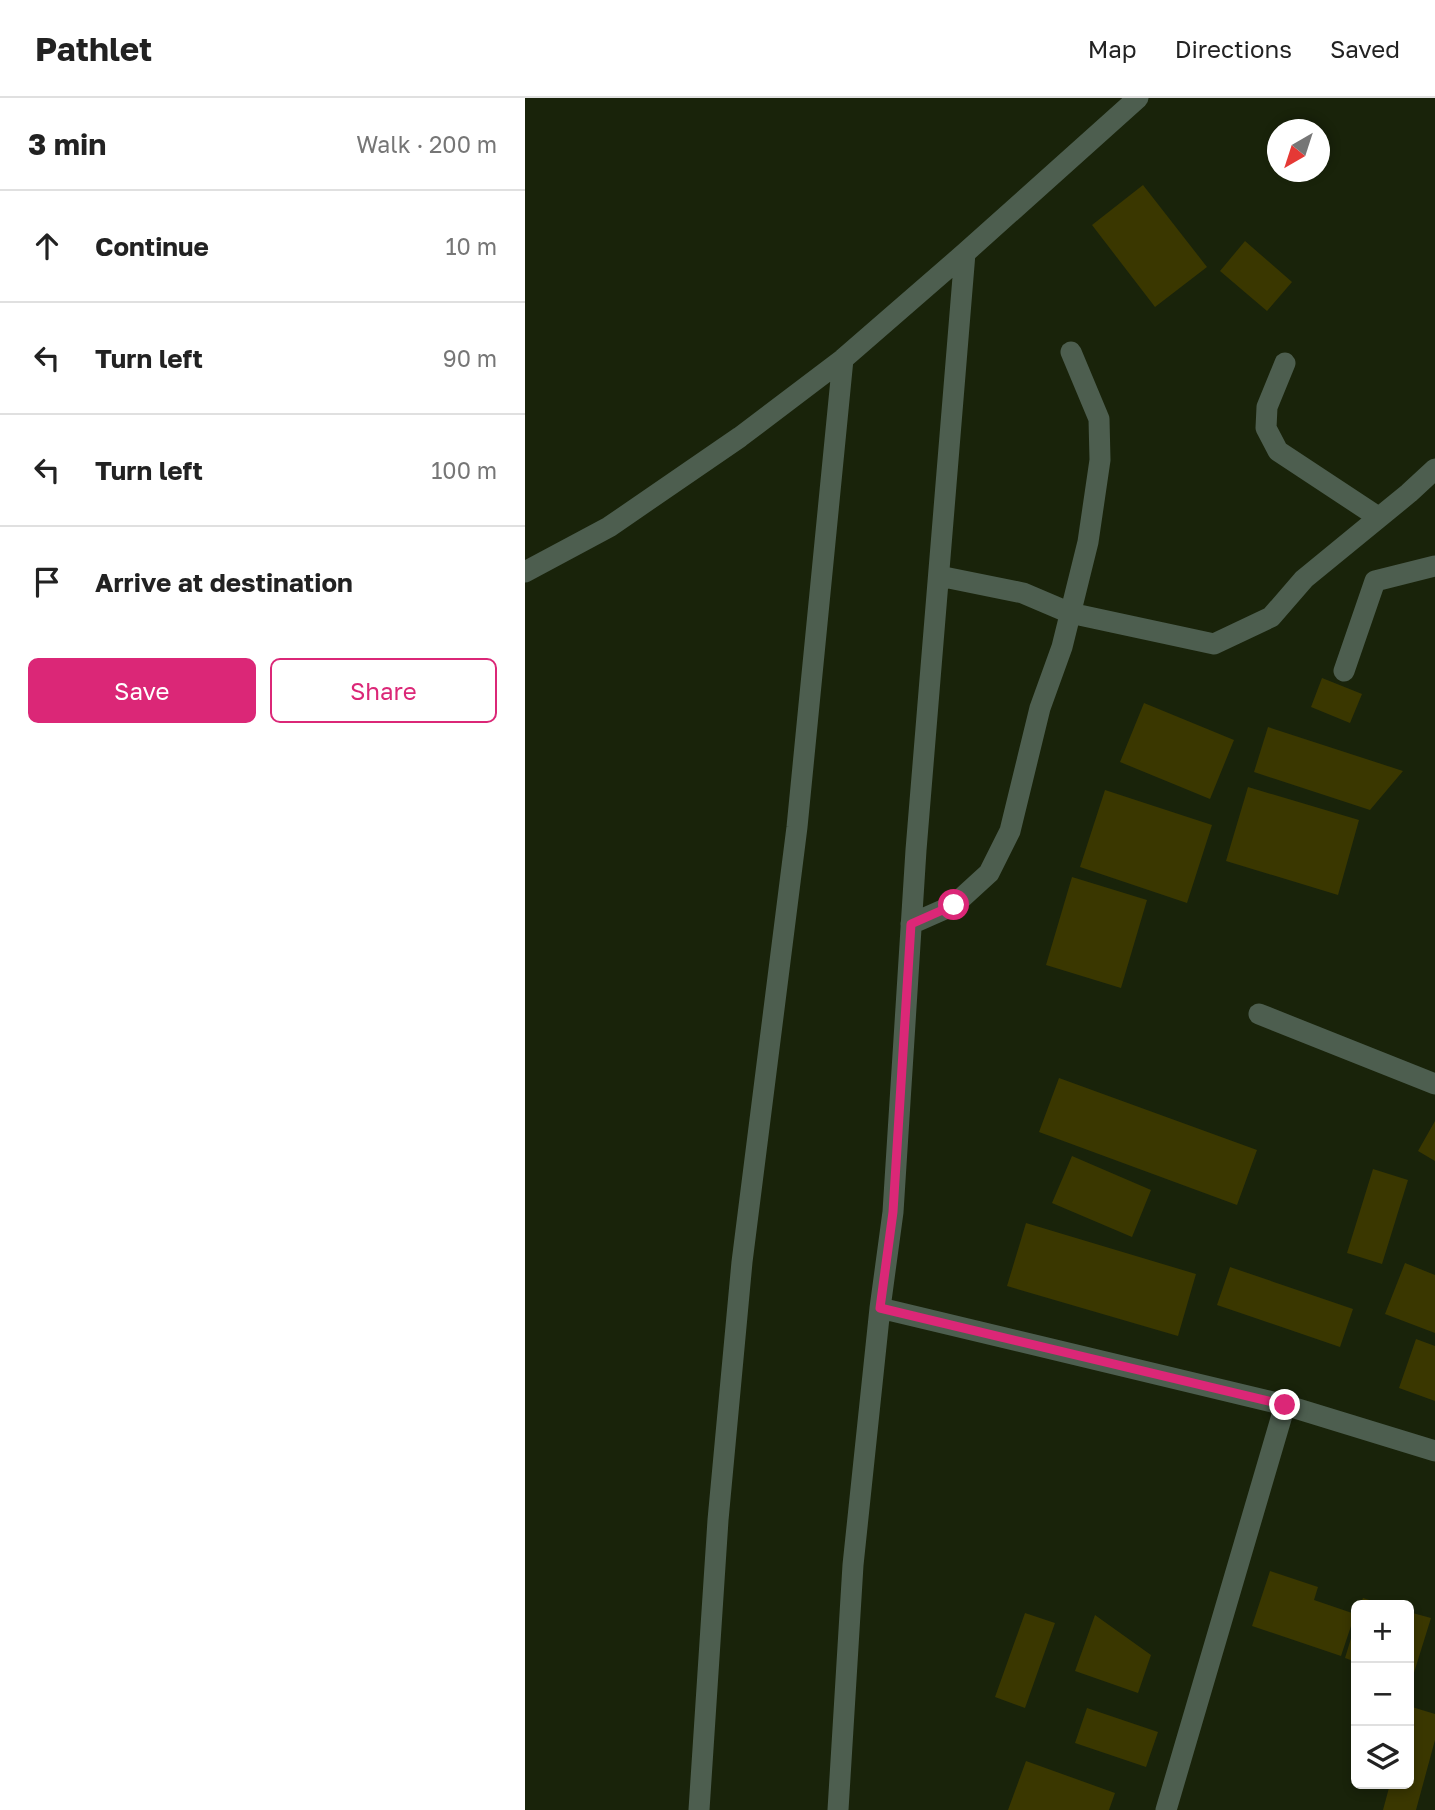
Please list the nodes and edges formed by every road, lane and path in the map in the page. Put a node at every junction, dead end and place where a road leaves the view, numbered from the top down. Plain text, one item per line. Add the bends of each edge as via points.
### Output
1 (1138, 98) edge
2 (965, 253) junction
3 (1072, 352) dead end
4 (843, 359) junction
5 (1285, 363) dead end
6 (1435, 468) edge
7 (1378, 517) junction
8 (1435, 566) edge
9 (525, 572) edge
10 (939, 576) junction
11 (1070, 613) junction
12 (1343, 671) dead end
13 (911, 924) junction
14 (1259, 1014) dead end
15 (1435, 1084) edge
16 (880, 1308) junction
17 (1285, 1405) junction
18 (1435, 1451) edge
19 (699, 1810) edge
20 (838, 1810) edge
21 (1165, 1810) edge

1 - 2 street
2 - 4 street
2 - 10 street
3 - 11 street via 1099,419 1100,460 1088,542
4 - 9 street via 609,527
4 - 19 street via 797,827 739,1290
5 - 7 street via 1267,407 1266,428 1278,451
6 - 7 street
7 - 11 street via 1304,579 1271,617 1214,644
8 - 12 street via 1375,581
10 - 11 street via 1023,593
10 - 13 street
11 - 13 street via 1040,708 1010,831 989,873 954,905
13 - 16 street via 893,1212
14 - 15 street
16 - 17 street
16 - 20 street via 853,1565
17 - 18 street
17 - 21 street

